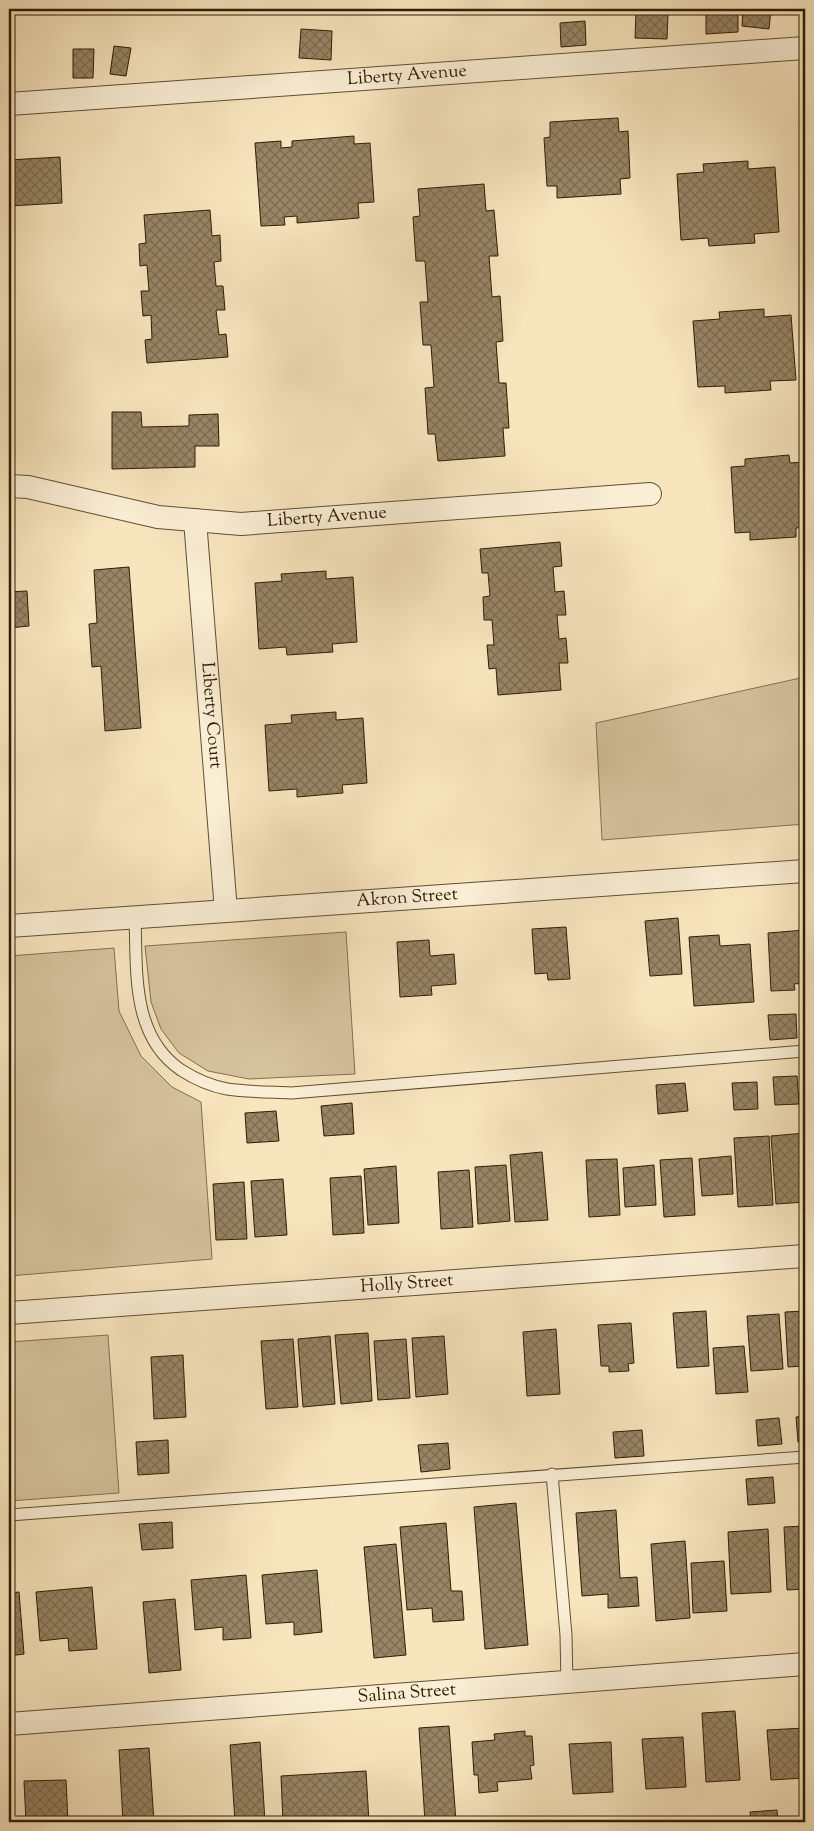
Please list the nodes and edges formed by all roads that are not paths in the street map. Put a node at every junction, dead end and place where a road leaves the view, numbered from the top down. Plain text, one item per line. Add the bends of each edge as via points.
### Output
1 (805, 48) edge
2 (9, 104) edge
3 (9, 486) edge
4 (650, 494) dead end
5 (195, 520) junction
6 (805, 871) edge
7 (226, 911) junction
8 (134, 917) junction
9 (9, 926) edge
10 (805, 1051) edge
11 (805, 1256) edge
12 (9, 1313) edge
13 (805, 1457) edge
14 (552, 1474) junction
15 (9, 1515) edge
16 (805, 1664) edge
17 (567, 1683) junction
18 (9, 1724) edge

1 - 2 street, Liberty Avenue
3 - 5 street, Liberty Avenue via 28,487 158,517
4 - 5 street, Liberty Avenue via 241,524
5 - 7 street, Liberty Court
6 - 7 street, Akron Street
7 - 8 street, Akron Street
8 - 9 street, Akron Street
8 - 10 lane via 140,1009 152,1040 173,1064 188,1075 226,1088 292,1093
11 - 12 street, Holly Street
13 - 14 lane
14 - 15 lane
14 - 17 lane
16 - 17 street, Salina Street
17 - 18 street, Salina Street

